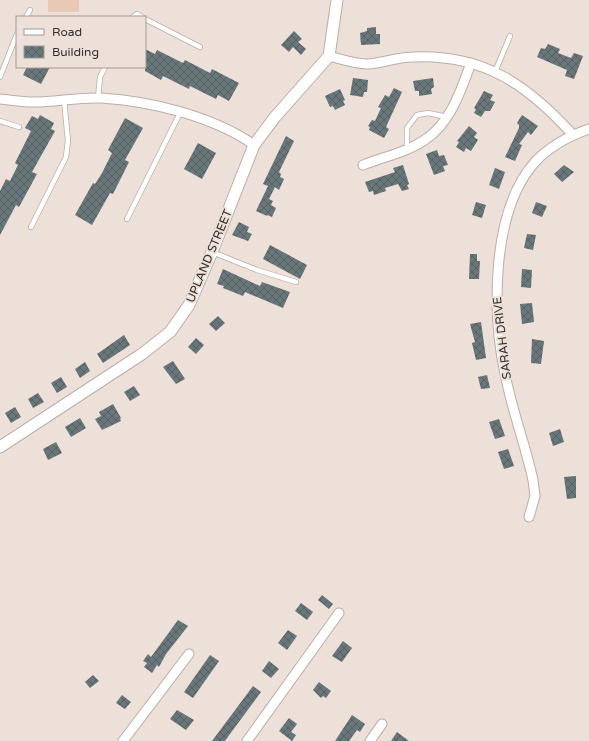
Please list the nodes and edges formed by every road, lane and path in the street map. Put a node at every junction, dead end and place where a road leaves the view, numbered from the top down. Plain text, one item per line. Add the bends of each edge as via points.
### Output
1 (337, 0) edge
2 (30, 10) dead end
3 (27, 16) edge
4 (146, 20) edge
5 (510, 36) dead end
6 (16, 37) edge
7 (200, 47) dead end
8 (329, 56) junction
9 (471, 63) junction
10 (104, 68) edge
11 (495, 72) junction
12 (0, 77) edge
13 (98, 98) junction
14 (0, 99) edge
15 (64, 99) junction
16 (180, 112) junction
17 (447, 117) junction
18 (0, 121) edge
19 (19, 127) dead end
20 (589, 129) edge
21 (573, 134) junction
22 (254, 145) junction
23 (407, 149) junction
24 (363, 165) dead end
25 (127, 219) dead end
26 (31, 227) dead end
27 (212, 252) junction
28 (296, 282) dead end
29 (0, 447) edge
30 (529, 517) dead end
31 (339, 613) dead end
32 (189, 654) dead end
33 (382, 724) dead end
34 (127, 740) edge
35 (246, 741) edge
36 (370, 741) edge

1 - 8 street
2 - 3 lane
4 - 7 lane
5 - 11 lane
6 - 12 lane
8 - 9 street via 366,64 429,56 448,57
8 - 22 street, UPLAND STREET
9 - 11 street
9 - 17 street via 461,92
10 - 13 lane via 100,77
11 - 21 street via 513,80 534,95
13 - 15 street
13 - 16 street via 133,101
14 - 15 street via 34,102
15 - 26 lane via 68,141 66,156
16 - 22 street via 226,130
16 - 25 lane
17 - 23 street via 427,139
17 - 23 lane via 428,113 417,115 407,128
18 - 19 lane
20 - 21 street, SARAH DRIVE
21 - 30 street, SARAH DRIVE via 536,162 516,192 509,207 496,289 505,374 533,480 535,496
22 - 27 street, UPLAND STREET
23 - 24 street
27 - 28 lane
27 - 29 street, UPLAND STREET via 189,305 163,339
31 - 35 street
32 - 34 street
33 - 36 street

